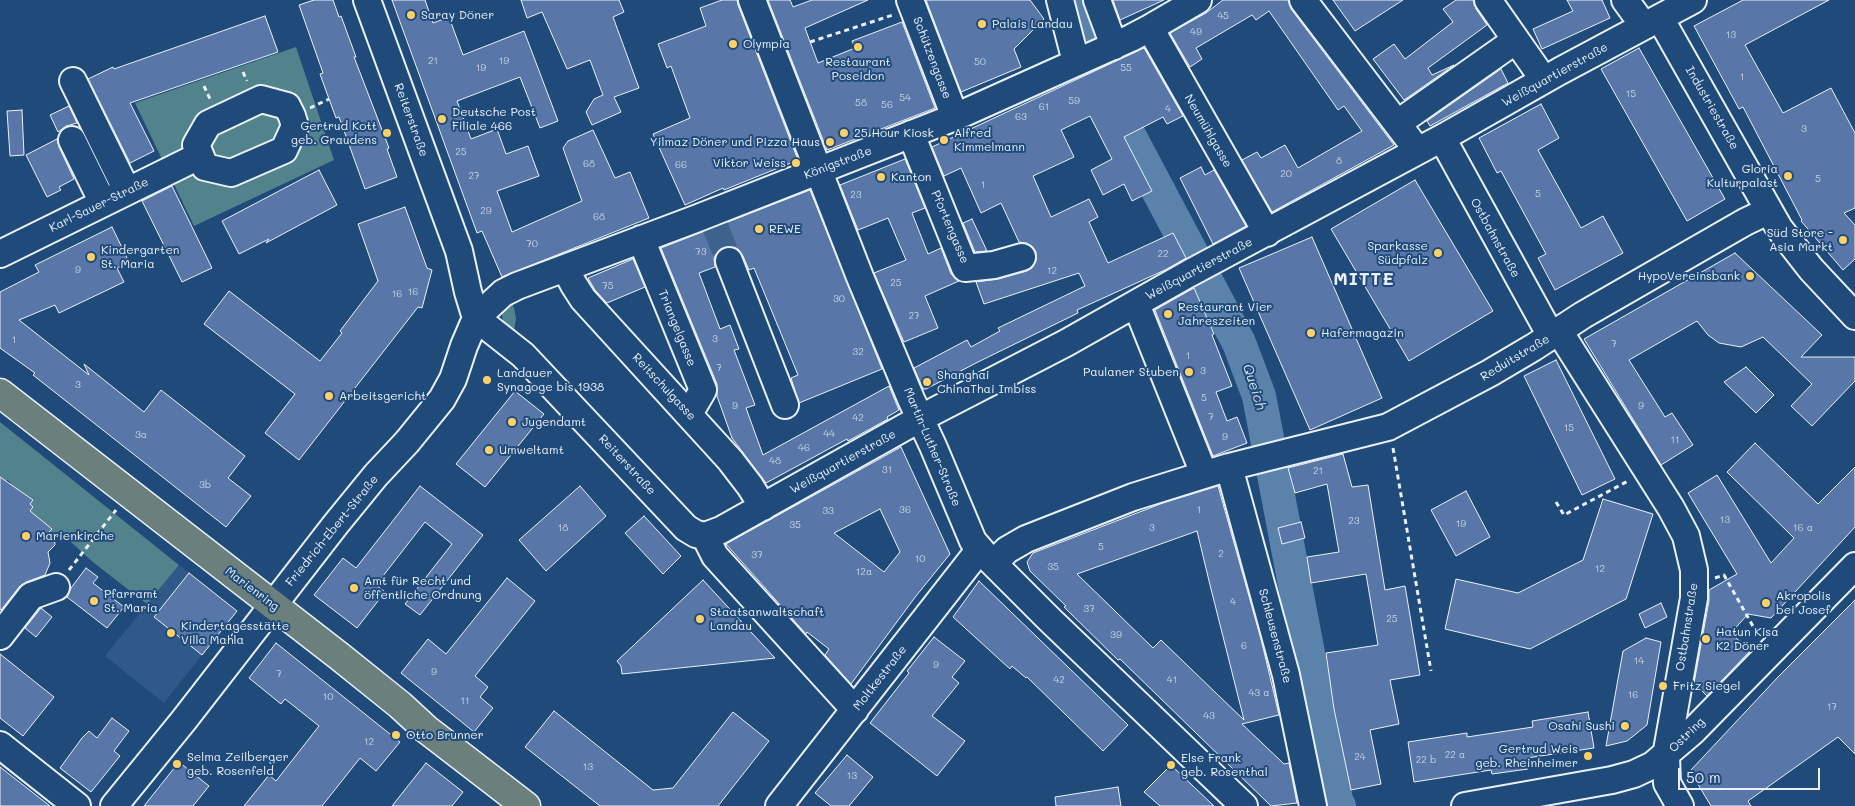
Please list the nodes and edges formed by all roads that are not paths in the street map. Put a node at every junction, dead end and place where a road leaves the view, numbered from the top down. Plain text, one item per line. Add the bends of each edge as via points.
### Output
1 (367, 0) edge
2 (752, 0) edge
3 (1060, 0) edge
4 (1097, 0) edge
5 (1198, 0) edge
6 (1303, 0) edge
7 (1488, 0) edge
8 (1625, 0) edge
9 (1693, 0) edge
10 (911, 4) edge
11 (1652, 22) junction
12 (1150, 28) junction
13 (1516, 40) junction
14 (1110, 47) junction
15 (1076, 62) junction
16 (73, 80) dead end
17 (1544, 80) junction
18 (955, 117) junction
19 (1398, 123) junction
20 (911, 134) junction
21 (1442, 138) junction
22 (72, 140) dead end
23 (1418, 151) junction
24 (199, 156) dead end
25 (819, 170) junction
26 (127, 191) junction
27 (103, 203) junction
28 (1768, 211) junction
29 (1267, 233) junction
30 (641, 239) junction
31 (0, 254) edge
32 (1022, 257) dead end
33 (729, 261) tunnel mouth
34 (565, 268) junction
35 (1136, 304) junction
36 (1855, 316) edge
37 (476, 318) junction
38 (1555, 333) junction
39 (0, 393) edge
40 (785, 406) dead end
41 (689, 414) junction
42 (921, 418) junction
43 (1237, 465) junction
44 (1204, 474) junction
45 (763, 507) junction
46 (705, 536) junction
47 (987, 556) junction
48 (1855, 566) edge
49 (56, 587) road end
50 (272, 605) junction
51 (0, 636) edge
52 (855, 710) junction
53 (0, 745) edge
54 (1666, 756) junction
55 (77, 806) edge
56 (114, 806) edge
57 (526, 806) edge
58 (779, 806) edge
59 (1244, 806) edge
60 (1313, 806) edge
61 (1465, 806) edge
62 (1680, 806) edge

1 - 37 street, Reiterstraße via 459,251
2 - 25 street, Martin-Luther-Straße
3 - 15 street
4 - 14 street
5 - 12 street, Königstraße
6 - 19 street
7 - 13 street
8 - 11 street, Industriestraße
9 - 11 street, Weißquartierstraße
10 - 18 street, Schützengasse
11 - 17 street, Weißquartierstraße
11 - 28 street, Industriestraße via 1736,150
12 - 14 street, Königstraße
12 - 29 street, Neumühlgasse
13 - 17 street
13 - 19 street
14 - 15 street, Königstraße
15 - 18 street, Königstraße
16 - 26 street
17 - 21 street, Weißquartierstraße
18 - 20 street, Königstraße
19 - 23 street
20 - 25 street, Königstraße
20 - 32 street, Pfortengasse via 965,268 994,265
21 - 23 street, Weißquartierstraße
21 - 38 street, Ostbahnstraße
22 - 27 street
23 - 29 street, Weißquartierstraße
24 - 26 street, Karl-Sauer-Straße
25 - 30 street, Königstraße via 712,219
25 - 42 street, Martin-Luther-Straße via 860,277
26 - 27 street, Karl-Sauer-Straße
27 - 31 street, Karl-Sauer-Straße
28 - 36 street, Industriestraße via 1789,244
28 - 38 street, Reduitstraße
29 - 35 street, Weißquartierstraße
30 - 34 street, Königstraße
30 - 41 street, Triangelgasse via 703,390
33 - 40 street
34 - 37 street, Königstraße via 509,289
34 - 41 street, Reitschulgasse via 583,299
35 - 42 street, Weißquartierstraße
35 - 44 street
37 - 46 street, Reiterstraße via 524,355 686,528
37 - 50 street, Friedrich-Ebert-Straße via 454,379 442,399
38 - 43 street, Reduitstraße via 1490,373 1388,428
38 - 54 street, Ostbahnstraße via 1686,536 1695,584
39 - 50 main road, Marienring
41 - 45 street, Reitschulgasse via 730,460
42 - 45 street, Weißquartierstraße
42 - 47 street, Martin-Luther-Straße via 967,529
43 - 44 street, Moltkestraße
43 - 60 street, Schleusenstraße
44 - 47 street, Moltkestraße via 1133,497
45 - 46 street, Weißquartierstraße
46 - 52 street via 716,556
47 - 52 street, Moltkestraße
47 - 59 street, Martin-Luther-Straße
48 - 54 street, Ostring
49 - 51 street via 31,596
50 - 56 street, Friedrich-Ebert-Straße
50 - 57 main road, Marienring
52 - 58 street, Moltkestraße
53 - 55 street
54 - 61 street, Ostring via 1634,774
54 - 62 street, Ostbahnstraße via 1667,783

